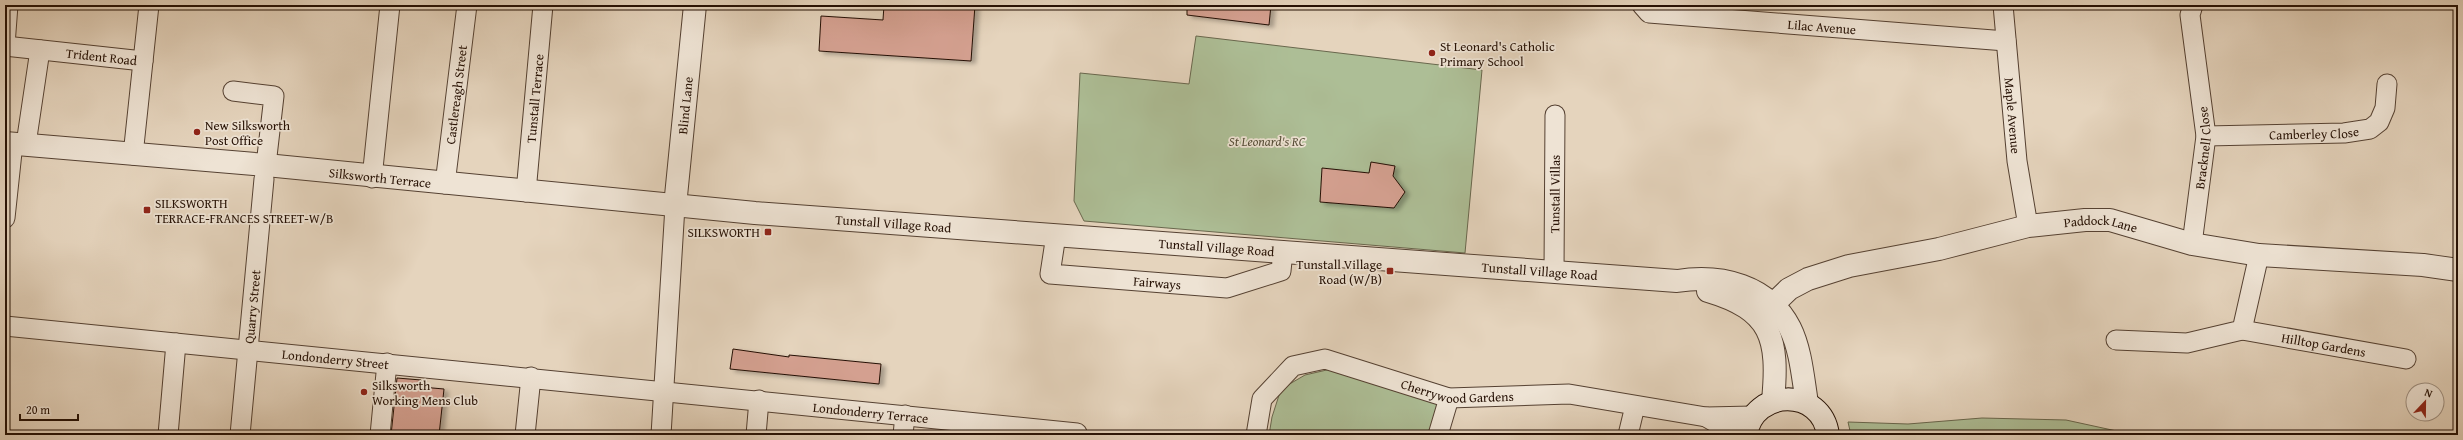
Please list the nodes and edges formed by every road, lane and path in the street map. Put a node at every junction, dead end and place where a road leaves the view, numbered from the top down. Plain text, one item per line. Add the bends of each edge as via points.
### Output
1 (8, 5) edge
2 (149, 5) edge
3 (390, 5) edge
4 (467, 5) edge
5 (543, 5) edge
6 (695, 5) edge
7 (1642, 5) edge
8 (2003, 5) edge
9 (2193, 5) edge
10 (6, 24) edge
11 (2006, 41) junction
12 (5, 45) edge
13 (40, 50) junction
14 (143, 61) junction
15 (2387, 84) dead end
16 (233, 91) dead end
17 (1555, 115) dead end
18 (2206, 136) junction
19 (15, 144) edge
20 (133, 155) junction
21 (265, 172) junction
22 (372, 178) junction
23 (445, 184) junction
24 (526, 192) junction
25 (675, 206) junction
26 (756, 213) joint
27 (5, 218) edge
28 (2028, 226) junction
29 (1056, 235) junction
30 (2192, 244) junction
31 (1283, 251) junction
32 (2259, 255) junction
33 (2458, 270) edge
34 (1554, 272) junction
35 (1766, 312) junction
36 (5, 326) edge
37 (2242, 330) junction
38 (2116, 340) dead end
39 (176, 343) junction
40 (249, 350) junction
41 (2406, 359) dead end
42 (387, 363) junction
43 (531, 377) junction
44 (665, 390) junction
45 (1449, 398) junction
46 (760, 400) junction
47 (1773, 401) junction
48 (1807, 403) junction
49 (1635, 406) junction
50 (905, 415) junction
51 (1706, 417) junction
52 (1749, 425) edge
53 (993, 430) edge
54 (1077, 433) dead end
55 (168, 435) edge
56 (240, 435) edge
57 (380, 435) edge
58 (525, 435) edge
59 (661, 435) edge
60 (756, 435) edge
61 (903, 435) edge
62 (1256, 435) edge
63 (1438, 435) edge
64 (1628, 435) edge
65 (1737, 435) edge
66 (1828, 435) edge

1 - 10 street
2 - 14 street, Trident Road
3 - 22 street
4 - 23 street, Castlereagh Street
5 - 24 street, Tunstall Terrace
6 - 25 street, Blind Lane
7 - 11 street, Lilac Avenue via 1649,13
8 - 11 street, Maple Avenue
9 - 18 street, Bracknell Close via 2190,15
10 - 12 street
11 - 28 street, Maple Avenue via 2017,161
12 - 13 street, Trident Road
13 - 14 street, Trident Road
13 - 19 street
14 - 20 street
15 - 18 street, Camberley Close via 2385,108 2379,122 2370,129 2344,133
16 - 21 street, Quarry Street via 274,96
17 - 34 street, Tunstall Villas
18 - 30 street, Bracknell Close
19 - 20 street, Silksworth Terrace
19 - 27 street
20 - 21 street, Silksworth Terrace
21 - 22 street, Silksworth Terrace
21 - 40 street, Quarry Street
22 - 23 street, Silksworth Terrace
23 - 24 street, Silksworth Terrace
24 - 25 street, Silksworth Terrace
25 - 26 street, Silksworth Terrace
25 - 44 street
26 - 29 street, Tunstall Village Road
28 - 30 street, Paddock Lane via 2110,220
28 - 35 street, Paddock Lane via 1939,249 1849,266 1808,279 1789,289
29 - 31 street, Tunstall Village Road
29 - 31 street, Fairways via 1050,274 1219,288 1281,271
30 - 32 street, Paddock Lane
31 - 34 street, Tunstall Village Road
32 - 33 street, Paddock Lane via 2423,265
32 - 37 street
34 - 35 street, Tunstall Village Road via 1677,281 1707,280 1744,286 1760,293
35 - 47 street, Tunstall Village Road via 1768,330 1773,341 1776,372
35 - 48 street, Tunstall Village Road via 1790,329 1800,360
36 - 39 street, Londonderry Street
37 - 38 street, Hilltop Gardens via 2187,343
37 - 41 street, Hilltop Gardens
39 - 40 street, Londonderry Street
39 - 55 street
40 - 42 street, Londonderry Street
40 - 56 street, Quarry Street
42 - 43 street, Londonderry Street
42 - 57 street
43 - 44 street, Londonderry Street
43 - 58 street
44 - 46 street, Londonderry Terrace
44 - 59 street
45 - 49 street, Cherrywood Gardens via 1569,394
45 - 62 street, Cherrywood Gardens via 1325,359 1293,366 1262,399
45 - 63 street
46 - 50 street, Londonderry Terrace
46 - 60 street
47 - 48 street via 1784,398
47 - 52 street via 1762,406
48 - 66 street via 1824,420
49 - 51 street, Cherrywood Gardens
49 - 64 street
50 - 53 street, Londonderry Terrace
50 - 61 street
51 - 52 street, Cherrywood Gardens
51 - 65 street, Cherrywood Gardens
53 - 54 street, Londonderry Terrace

